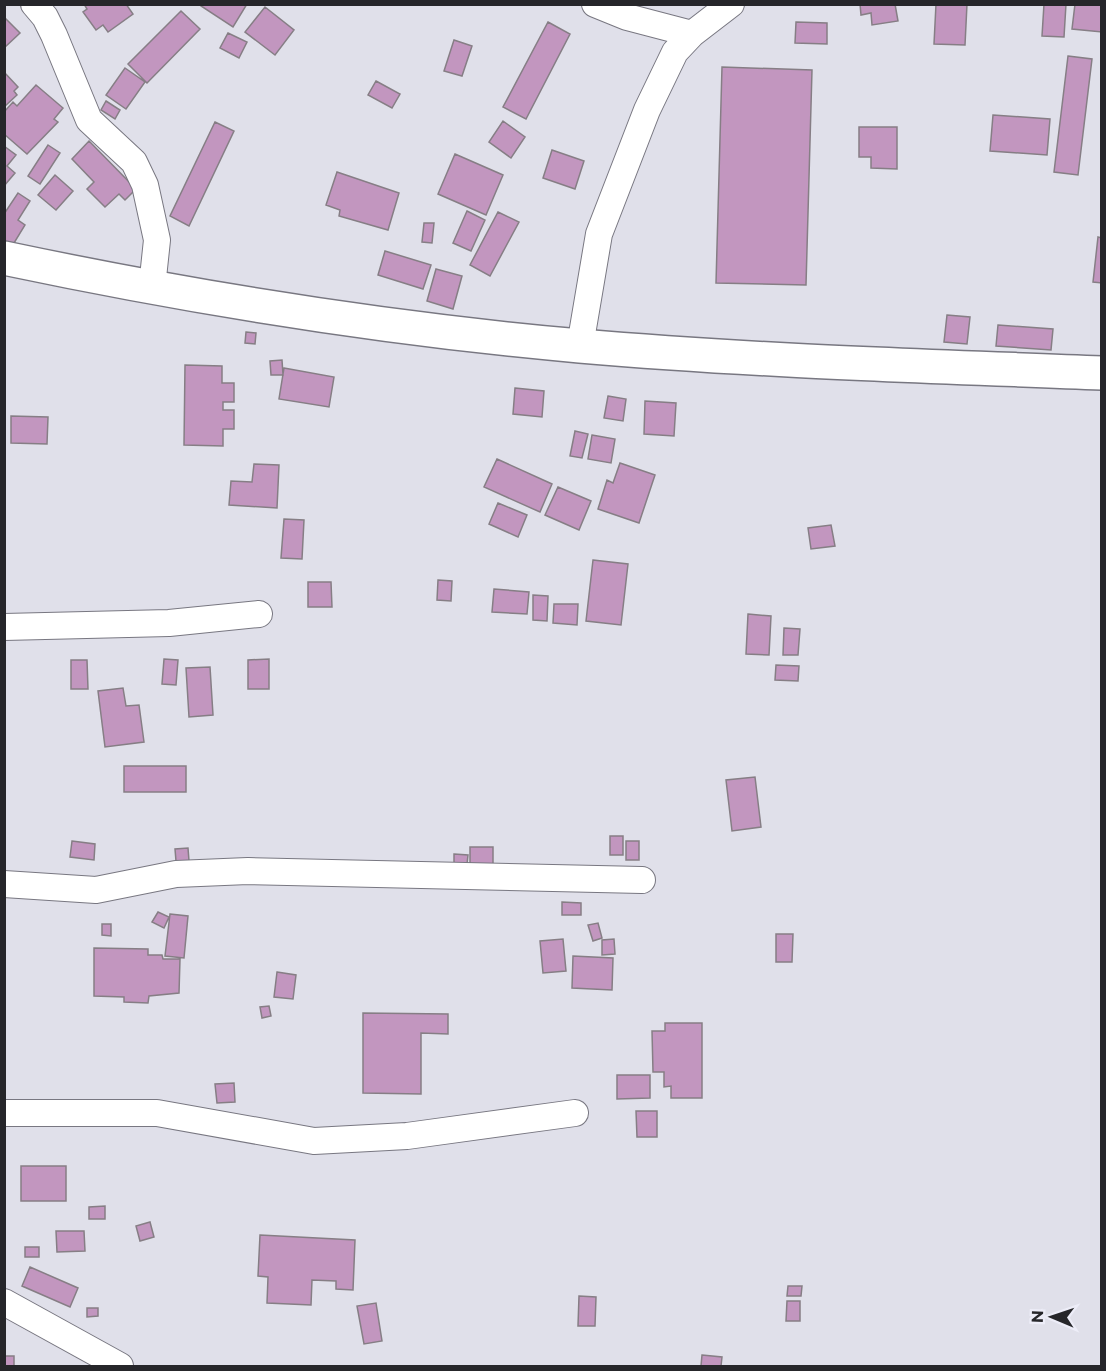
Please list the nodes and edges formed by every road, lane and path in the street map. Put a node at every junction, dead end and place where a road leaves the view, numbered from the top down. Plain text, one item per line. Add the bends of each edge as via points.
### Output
1 (34, 4) edge
2 (595, 4) edge
3 (731, 4) edge
4 (692, 34) junction
5 (4, 258) edge
6 (152, 287) junction
7 (580, 346) junction
8 (1101, 373) edge
9 (259, 614) dead end
10 (4, 627) edge
11 (642, 880) dead end
12 (4, 884) edge
13 (4, 1113) edge
14 (575, 1113) dead end
15 (4, 1302) edge
16 (120, 1366) edge

1 - 6 street via 54,35 89,120 134,162 145,185 157,240
2 - 4 street
3 - 4 street
4 - 7 street via 675,52 647,110 599,234
5 - 6 main road
6 - 7 main road via 309,312
7 - 8 main road via 808,361
9 - 10 street via 170,623
11 - 12 street via 248,871 176,874 96,891
13 - 14 street via 157,1113 314,1141 407,1136
15 - 16 street

